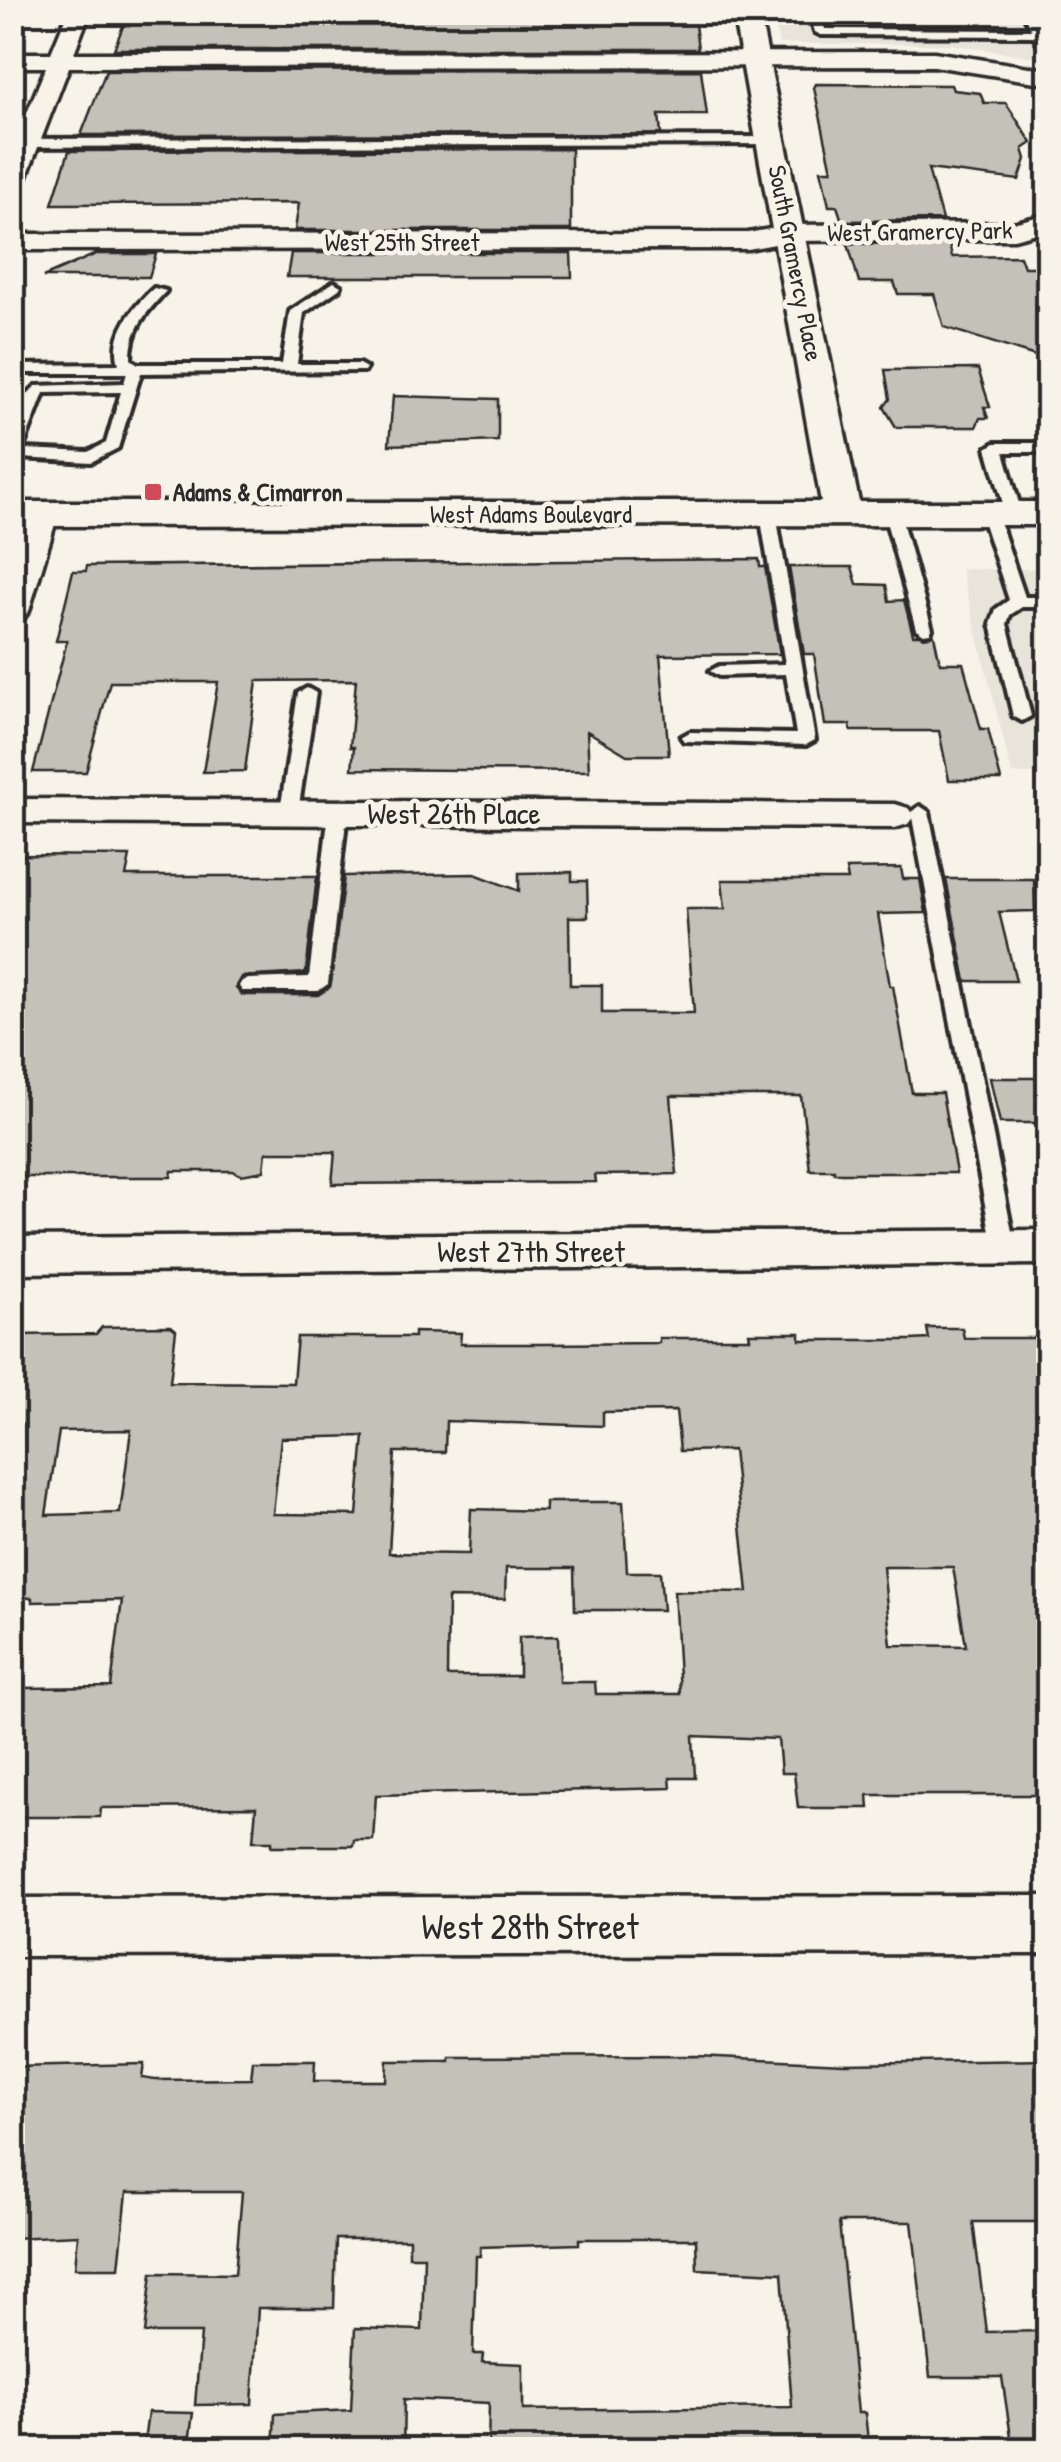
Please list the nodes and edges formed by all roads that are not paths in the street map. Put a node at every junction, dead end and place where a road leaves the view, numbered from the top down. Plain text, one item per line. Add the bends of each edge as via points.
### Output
1 (79, 12) edge
2 (746, 12) edge
3 (814, 12) edge
4 (1028, 12) edge
5 (1038, 34) junction
6 (1048, 54) edge
7 (12, 60) edge
8 (61, 60) junction
9 (756, 60) junction
10 (1048, 77) edge
11 (772, 140) junction
12 (20, 143) edge
13 (12, 181) edge
14 (1045, 226) edge
15 (791, 232) junction
16 (12, 242) edge
17 (334, 286) dead end
18 (159, 291) dead end
19 (289, 368) junction
20 (359, 368) dead end
21 (12, 369) edge
22 (135, 369) junction
23 (130, 387) junction
24 (1048, 447) edge
25 (27, 514) edge
26 (768, 514) junction
27 (842, 514) junction
28 (892, 514) junction
29 (1017, 514) edge
30 (1018, 602) junction
31 (1048, 602) edge
32 (12, 611) edge
33 (924, 628) dead end
34 (793, 669) junction
35 (719, 670) dead end
36 (307, 693) dead end
37 (1022, 716) dead end
38 (690, 737) dead end
39 (12, 811) edge
40 (289, 812) junction
41 (338, 812) junction
42 (908, 814) joint
43 (249, 986) dead end
44 (1026, 1247) edge
45 (12, 1255) edge
46 (1048, 1925) edge
47 (12, 1927) edge

1 - 8 street
2 - 9 street, South Gramercy Place
3 - 5 lane via 821,32
4 - 5 lane
5 - 6 lane
7 - 8 street
8 - 9 street
8 - 12 street
9 - 10 street via 934,58
9 - 11 street, South Gramercy Place
11 - 12 lane
11 - 15 street, South Gramercy Place
12 - 13 street
14 - 15 street, West Gramercy Park
15 - 16 street, West 25th Street via 748,241
15 - 27 street, South Gramercy Place
17 - 19 lane via 297,311
18 - 22 lane via 124,336 124,361
19 - 20 lane
19 - 22 lane
21 - 22 lane
22 - 23 lane
23 - 23 lane via 114,445 106,452 20,453 16,445 41,389
24 - 29 lane via 995,448
25 - 26 street, West Adams Boulevard
25 - 32 street
26 - 27 street, West Adams Boulevard
26 - 34 lane
27 - 28 street, West Adams Boulevard
28 - 29 street, West Adams Boulevard
28 - 33 lane
29 - 30 lane
30 - 31 lane
30 - 37 lane via 998,624
34 - 35 lane
34 - 38 lane via 806,740
36 - 40 lane
39 - 40 street, West 26th Place
40 - 41 street, West 26th Place
41 - 42 street, West 26th Place
41 - 43 lane via 318,984
42 - 44 lane
44 - 45 street, West 27th Street
46 - 47 street, West 28th Street

